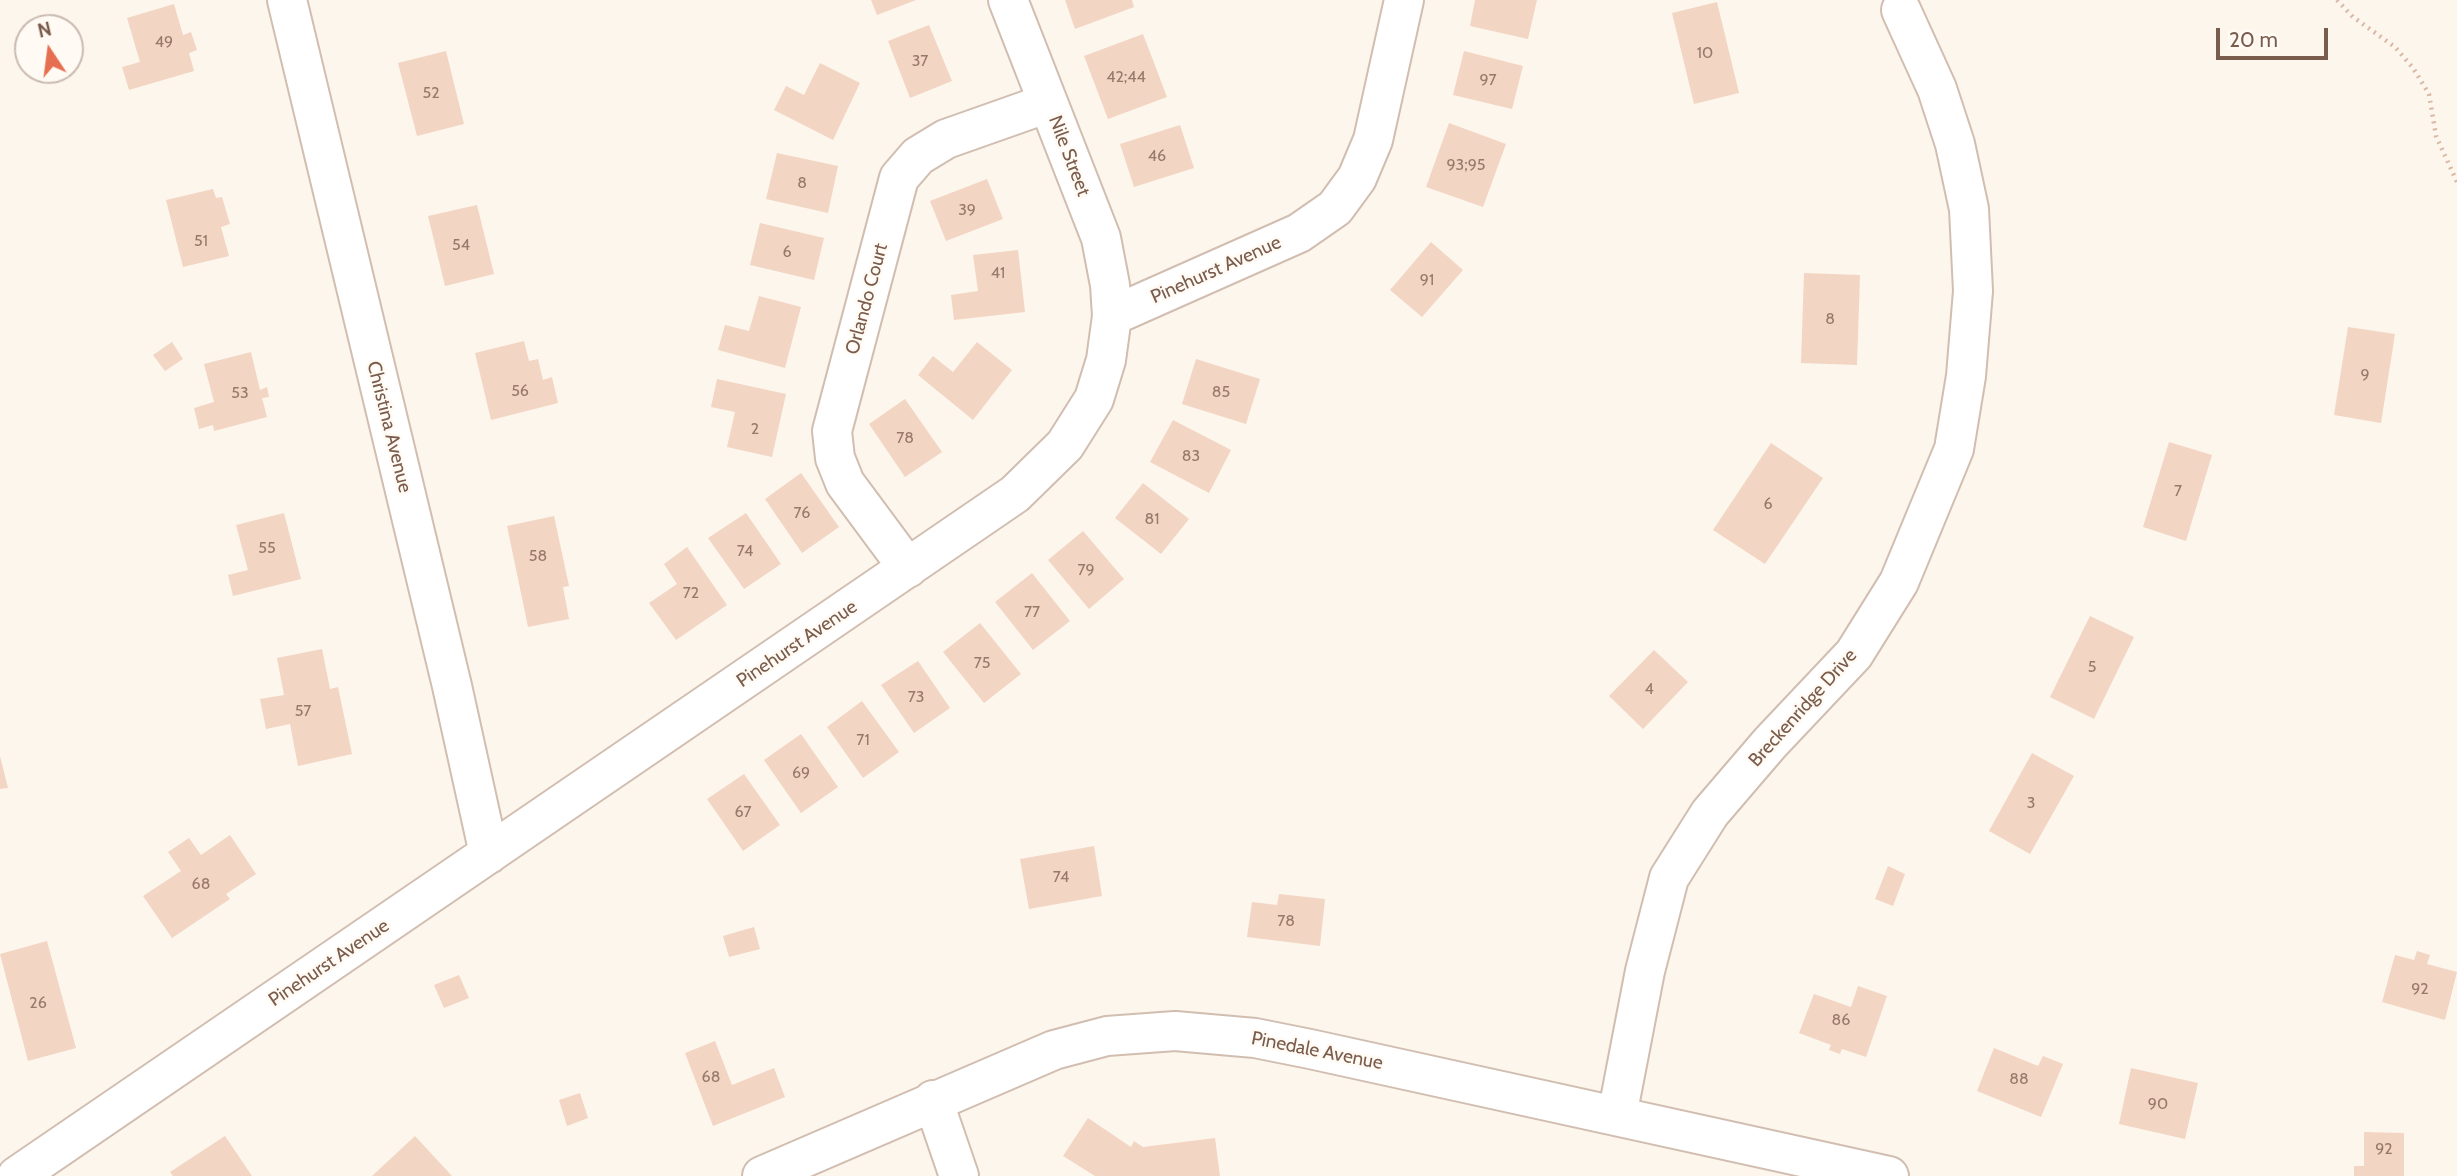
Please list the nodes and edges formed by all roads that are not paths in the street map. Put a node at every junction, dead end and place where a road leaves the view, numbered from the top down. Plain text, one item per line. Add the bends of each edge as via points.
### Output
1 (287, 0) edge
2 (1008, 0) edge
3 (1404, 0) edge
4 (1901, 10) dead end
5 (1048, 103) junction
6 (1112, 316) junction
7 (908, 568) junction
8 (489, 854) junction
9 (933, 1100) junction
10 (1617, 1116) junction
11 (17, 1176) edge
12 (762, 1176) edge
13 (959, 1176) edge
14 (1889, 1176) edge

1 - 8 street, Christina Avenue
2 - 5 street, Nile Street
3 - 6 street, Pinehurst Avenue via 1373,140 1357,178 1335,208 1299,233
4 - 10 street, Breckenridge Drive via 1937,89 1969,209 1973,291 1954,449 1899,582 1854,654 1710,813 1669,878 1645,971
5 - 6 street, Nile Street via 1101,238
5 - 7 street, Orlando Court via 946,139 918,156 899,178 832,431 835,458 845,483
6 - 7 street, Pinehurst Avenue via 1094,399 1065,445 1015,494
7 - 8 street, Pinehurst Avenue
8 - 11 street, Pinehurst Avenue
9 - 10 street, Pinedale Avenue via 1088,1039 1175,1031 1310,1048
9 - 12 street, Pinedale Avenue
9 - 13 street
10 - 14 street, Pinedale Avenue

